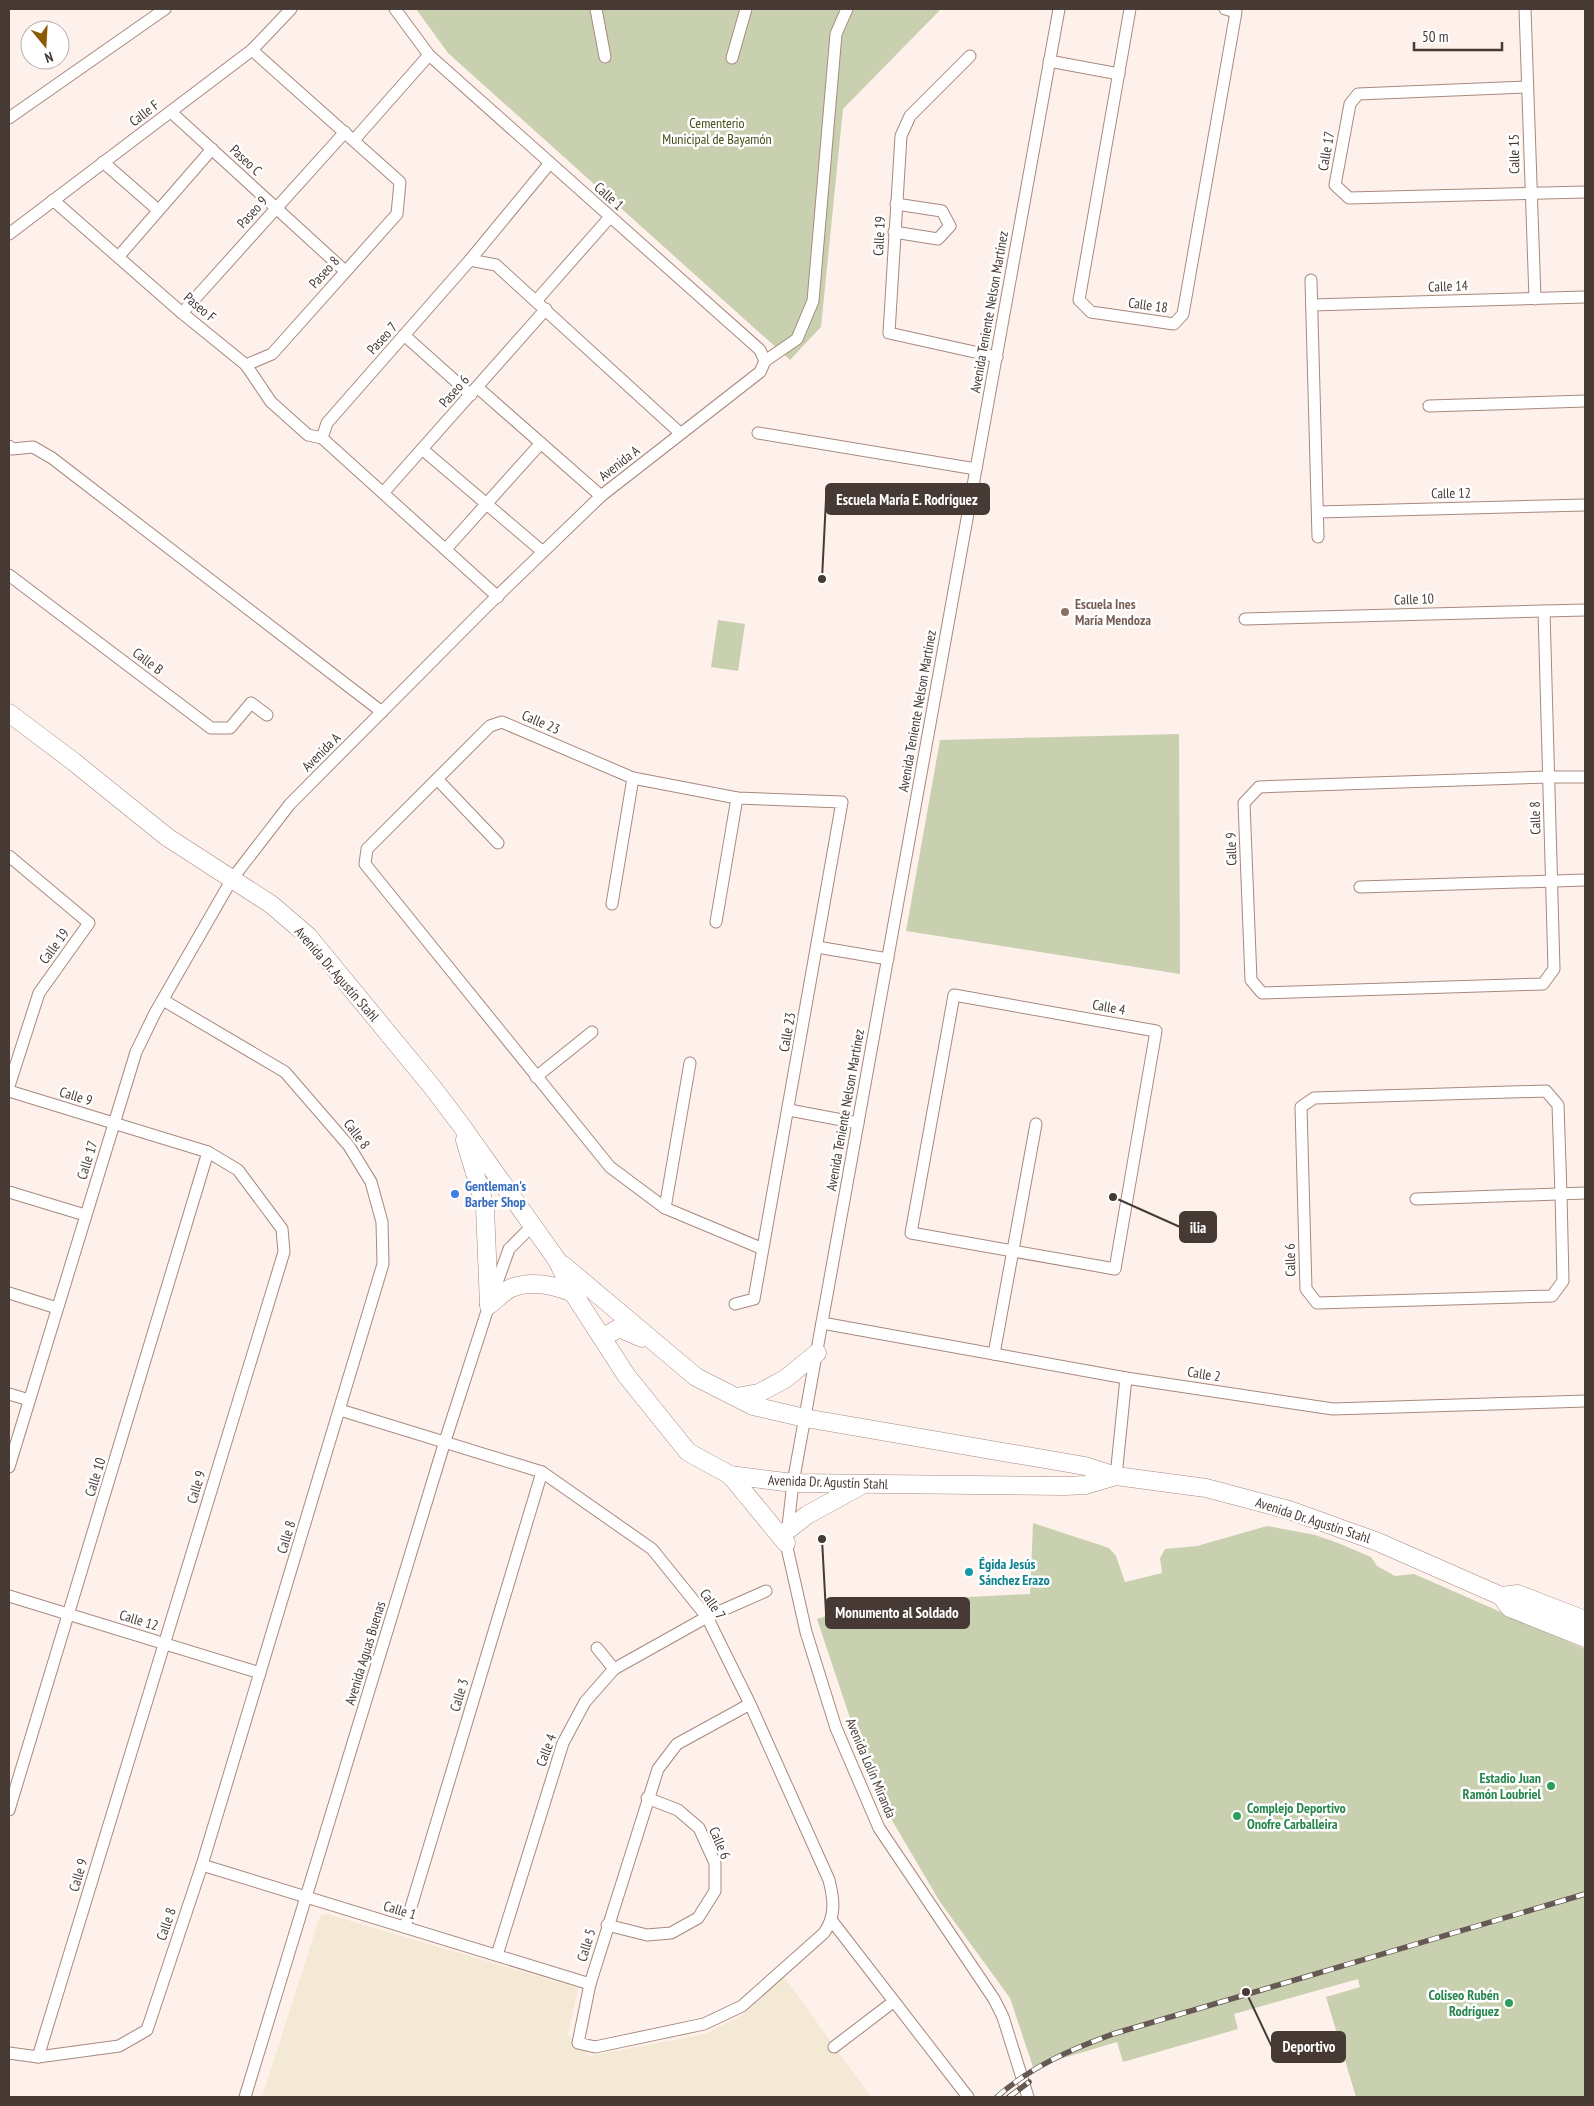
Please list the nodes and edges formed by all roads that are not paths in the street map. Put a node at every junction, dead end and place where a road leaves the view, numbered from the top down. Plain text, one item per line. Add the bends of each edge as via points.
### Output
1 (165, 9) edge
2 (291, 9) edge
3 (395, 9) edge
4 (596, 9) edge
5 (746, 9) edge
6 (847, 9) edge
7 (1059, 9) edge
8 (1130, 9) edge
9 (1225, 9) edge
10 (1525, 9) edge
11 (252, 50) junction
12 (429, 56) junction
13 (970, 56) dead end
14 (605, 57) dead end
15 (732, 58) dead end
16 (1049, 61) junction
17 (1119, 74) junction
18 (1527, 87) junction
19 (171, 112) junction
20 (9, 118) edge
21 (345, 132) junction
22 (354, 140) junction
23 (212, 149) junction
24 (103, 162) junction
25 (550, 163) junction
26 (1585, 192) edge
27 (1530, 194) junction
28 (53, 200) junction
29 (896, 204) junction
30 (276, 208) junction
31 (158, 210) junction
32 (610, 217) junction
33 (894, 232) junction
34 (9, 234) edge
35 (119, 256) junction
36 (470, 260) junction
37 (345, 271) junction
38 (1311, 280) dead end
39 (1585, 297) edge
40 (1535, 299) junction
41 (536, 301) junction
42 (1312, 305) junction
43 (546, 309) junction
44 (182, 313) junction
45 (404, 335) junction
46 (996, 357) junction
47 (765, 361) junction
48 (246, 365) junction
49 (474, 391) junction
50 (1585, 402) edge
51 (1429, 406) dead end
52 (758, 432) dead end
53 (680, 433) junction
54 (322, 438) junction
55 (541, 443) junction
56 (9, 446) edge
57 (422, 449) junction
58 (976, 469) junction
59 (383, 492) junction
60 (601, 496) junction
61 (488, 503) junction
62 (1585, 505) edge
63 (1318, 512) junction
64 (1318, 536) dead end
65 (446, 549) junction
66 (543, 552) junction
67 (9, 577) edge
68 (498, 597) junction
69 (1585, 610) edge
70 (1544, 611) junction
71 (1244, 619) dead end
72 (382, 712) junction
73 (9, 713) edge
74 (267, 715) dead end
75 (1548, 777) junction
76 (1585, 777) edge
77 (633, 778) junction
78 (437, 779) junction
79 (737, 798) junction
80 (498, 843) dead end
81 (9, 856) edge
82 (232, 879) junction
83 (1585, 880) edge
84 (1552, 881) junction
85 (1360, 887) dead end
86 (612, 904) dead end
87 (716, 922) dead end
88 (817, 947) junction
89 (888, 959) junction
90 (1507, 985) joint
91 (163, 1000) junction
92 (592, 1032) dead end
93 (690, 1063) dead end
94 (536, 1076) junction
95 (9, 1086) edge
96 (9, 1091) edge
97 (788, 1110) junction
98 (114, 1123) junction
99 (858, 1123) junction
100 (1036, 1124) dead end
101 (461, 1125) junction
102 (208, 1152) junction
103 (9, 1192) edge
104 (1585, 1193) edge
105 (1561, 1194) junction
106 (1416, 1199) dead end
107 (665, 1208) junction
108 (85, 1215) junction
109 (532, 1226) junction
110 (763, 1249) junction
111 (1013, 1250) junction
112 (557, 1260) junction
113 (9, 1293) edge
114 (573, 1293) junction
115 (734, 1304) dead end
116 (489, 1305) junction
117 (57, 1308) junction
118 (822, 1323) junction
119 (602, 1338) junction
120 (660, 1347) junction
121 (817, 1352) junction
122 (994, 1354) junction
123 (1126, 1378) junction
124 (9, 1394) edge
125 (736, 1397) junction
126 (29, 1400) junction
127 (1585, 1401) edge
128 (340, 1410) junction
129 (805, 1418) junction
130 (445, 1441) junction
131 (9, 1467) edge
132 (542, 1472) junction
133 (730, 1475) junction
134 (1116, 1476) junction
135 (793, 1483) junction
136 (865, 1484) junction
137 (787, 1537) junction
138 (766, 1591) dead end
139 (9, 1596) edge
140 (1501, 1596) junction
141 (69, 1614) junction
142 (707, 1617) junction
143 (1585, 1620) edge
144 (1585, 1638) edge
145 (164, 1644) junction
146 (597, 1648) dead end
147 (614, 1669) junction
148 (260, 1673) junction
149 (750, 1704) junction
150 (647, 1798) junction
151 (9, 1810) edge
152 (202, 1865) junction
153 (306, 1896) junction
154 (832, 1921) junction
155 (607, 1925) junction
156 (406, 1927) junction
157 (497, 1955) junction
158 (590, 1984) junction
159 (893, 2002) junction
160 (834, 2047) dead end
161 (9, 2053) edge
162 (38, 2056) junction
163 (245, 2097) edge
164 (968, 2097) edge
165 (1028, 2097) edge

1 - 20 street
2 - 11 street, Calle F
3 - 12 street, Calle 1
4 - 14 street
5 - 15 street
6 - 47 street, Avenida A via 836,34 812,301 797,340
7 - 16 street, Avenida Teniente Nelson Martínez
8 - 17 street, Calle 18
9 - 17 street, Calle 18 via 1236,12 1183,314 1174,324 1092,312 1080,300
10 - 18 street, Calle 15
11 - 19 street, Calle F
11 - 21 street
12 - 22 street
12 - 25 street, Calle 1
13 - 29 street, Calle 19 via 910,116 901,136
16 - 17 street
16 - 46 street, Avenida Teniente Nelson Martínez
18 - 27 street, Calle 15
18 - 27 street, Calle 17 via 1358,94 1350,104 1335,185 1349,198
19 - 23 street, Paseo C
19 - 24 street, Calle F
21 - 22 street
21 - 30 street, Paseo 9
22 - 37 street, Paseo 8 via 400,182 397,214
23 - 30 street, Paseo C
23 - 31 street
24 - 28 street, Calle F
24 - 31 street
25 - 32 street, Calle 1
25 - 36 street, Paseo 7
26 - 27 street
27 - 40 street, Calle 15
28 - 34 street, Calle F
28 - 35 street, Paseo F
29 - 33 street, Calle 19
29 - 33 street via 942,211 950,226 938,239
30 - 37 street, Paseo C
30 - 44 street, Paseo 9
31 - 35 street
32 - 41 street
32 - 47 street, Calle 1 via 760,350
33 - 46 street, Calle 19 via 889,333
35 - 44 street, Paseo F
36 - 41 street via 496,265
36 - 45 street, Paseo 7
37 - 48 street, Paseo 8 via 272,354
38 - 42 street
39 - 40 street, Calle 14
40 - 42 street, Calle 14
41 - 43 street
42 - 63 street
43 - 49 street, Paseo 6
43 - 53 street
44 - 48 street, Paseo F
45 - 49 street
45 - 54 street, Paseo 7 via 327,423
46 - 58 street, Avenida Teniente Nelson Martínez
47 - 53 street, Avenida A via 760,372
48 - 54 street, Paseo F via 271,402 308,434
49 - 55 street
49 - 57 street, Paseo 6
50 - 51 street
52 - 58 street
53 - 60 street, Avenida A
54 - 59 street
55 - 60 street
55 - 61 street
56 - 72 street via 12,449 32,447 52,458
57 - 59 street, Paseo 6
57 - 61 street
58 - 89 street, Avenida Teniente Nelson Martínez
59 - 65 street
60 - 66 street, Avenida A
61 - 65 street
61 - 66 street
62 - 63 street, Calle 12
63 - 64 street
65 - 68 street
66 - 68 street, Avenida A
67 - 74 street, Calle B via 211,728 230,728 251,703
68 - 72 street, Avenida A
69 - 70 street, Calle 10
70 - 71 street, Calle 10
70 - 75 street, Calle 8
72 - 82 street, Avenida A via 290,804
73 - 82 highway, Avenida Dr. Agustín Stahl via 167,837
75 - 76 street, Calle 9
75 - 84 street, Calle 8
75 - 90 street, Calle 9 via 1259,787 1244,803 1251,980 1262,993
77 - 78 street, Calle 23 via 502,722 490,726
77 - 79 street, Calle 23
77 - 86 street
78 - 80 street
78 - 94 street, Calle 23 via 368,849 365,864
79 - 87 street
79 - 88 street, Calle 23 via 842,802
81 - 95 street, Calle 19 via 89,922 38,993
82 - 91 street, Calle 17
82 - 101 highway, Avenida Dr. Agustín Stahl via 272,905 308,936
83 - 84 street
84 - 85 street
84 - 90 street, Calle 8 via 1554,969 1543,984
88 - 89 street
88 - 97 street, Calle 23
89 - 99 street, Avenida Teniente Nelson Martínez
91 - 98 street, Calle 17 via 136,1052
91 - 128 street, Calle 8 via 285,1072 349,1146 371,1182 382,1222 383,1264
92 - 94 street
93 - 107 street
94 - 107 street, Calle 23 via 610,1167
96 - 98 street, Calle 9
97 - 99 street
97 - 110 street, Calle 23
98 - 102 street, Calle 9
98 - 108 street, Calle 17
99 - 118 street, Avenida Teniente Nelson Martínez
100 - 111 street
101 - 109 highway, Avenida Dr. Agustín Stahl
101 - 116 highway via 485,1207
102 - 141 street, Calle 10
102 - 145 street, Calle 9 via 238,1170 282,1229 284,1252
103 - 108 street
104 - 105 street
105 - 105 street, Calle 6 via 1563,1281 1552,1296 1317,1303 1306,1289 1301,1107 1314,1098 1546,1091 1558,1105
105 - 106 street
107 - 110 street, Calle 23
108 - 117 street, Calle 17
109 - 112 highway, Avenida Dr. Agustín Stahl
109 - 116 street, Avenida Aguas Buenas via 509,1249
110 - 115 street, Calle 23 via 754,1299
111 - 111 street, Calle 4 via 911,1233 954,995 1156,1031 1115,1269
111 - 122 street
112 - 114 highway, Avenida Dr. Agustín Stahl
112 - 120 highway, Avenida Dr. Agustín Stahl
113 - 117 street
114 - 116 highway via 553,1284 533,1284 511,1288
114 - 119 highway, Avenida Dr. Agustín Stahl
116 - 130 street, Avenida Aguas Buenas
117 - 126 street, Calle 17
118 - 121 street, Avenida Teniente Nelson Martínez
118 - 122 street, Calle 2
119 - 120 highway via 619,1328
119 - 133 highway, Avenida Dr. Agustín Stahl via 626,1375 688,1452
120 - 125 highway, Avenida Dr. Agustín Stahl via 696,1377
121 - 125 highway via 786,1379 759,1393
121 - 129 street, Avenida Teniente Nelson Martínez
122 - 123 street, Calle 2
123 - 127 street, Calle 2 via 1333,1409
123 - 134 street
124 - 126 street
125 - 129 highway, Avenida Dr. Agustín Stahl via 753,1406
126 - 131 street, Calle 17
128 - 130 street, Calle 7
128 - 148 street, Calle 8
129 - 134 highway, Avenida Dr. Agustín Stahl via 1085,1466
129 - 135 street, Avenida Lolín Miranda
130 - 132 street, Calle 7
130 - 153 street, Avenida Aguas Buenas
132 - 142 street, Calle 7 via 652,1549
132 - 156 street, Calle 3
133 - 135 highway, Avenida Dr. Agustín Stahl
133 - 137 highway
134 - 136 highway, Avenida Dr. Agustín Stahl via 1086,1485 1065,1486
134 - 140 highway, Avenida Dr. Agustín Stahl via 1206,1488 1290,1510 1378,1542
135 - 136 highway, Avenida Dr. Agustín Stahl
135 - 137 street, Avenida Lolín Miranda
136 - 137 highway via 807,1515
137 - 165 street, Avenida Lolín Miranda via 806,1632 836,1728 879,1828 994,1999 1003,2017
138 - 142 street, Calle 4
139 - 141 street, Calle 12
140 - 143 highway, Avenida Dr. Agustín Stahl via 1518,1594
140 - 144 highway, Avenida Dr. Agustín Stahl via 1510,1608
141 - 145 street, Calle 12
141 - 151 street, Calle 10
142 - 147 street, Calle 4
142 - 149 street, Calle 7
145 - 148 street, Calle 12
145 - 162 street, Calle 9
146 - 147 street
147 - 157 street, Calle 4 via 585,1702 562,1743
148 - 152 street, Calle 8
149 - 150 street, Calle 5 via 677,1744 658,1769
149 - 154 street, Calle 7 via 829,1880 834,1898
150 - 155 street, Calle 5
150 - 155 street, Calle 6 via 678,1810 699,1828 715,1863 715,1891 698,1918 670,1933 648,1935
152 - 153 street, Calle 1
152 - 162 street, Calle 8 via 147,2030 119,2046
153 - 156 street, Calle 1
153 - 163 street, Avenida Aguas Buenas
154 - 158 street, Calle 5 via 824,1933 742,2006 704,2024 595,2047 578,2043
154 - 159 street
155 - 158 street, Calle 5
156 - 157 street, Calle 1
157 - 158 street, Calle 1
159 - 160 street
159 - 164 street
161 - 162 street, Calle 8

